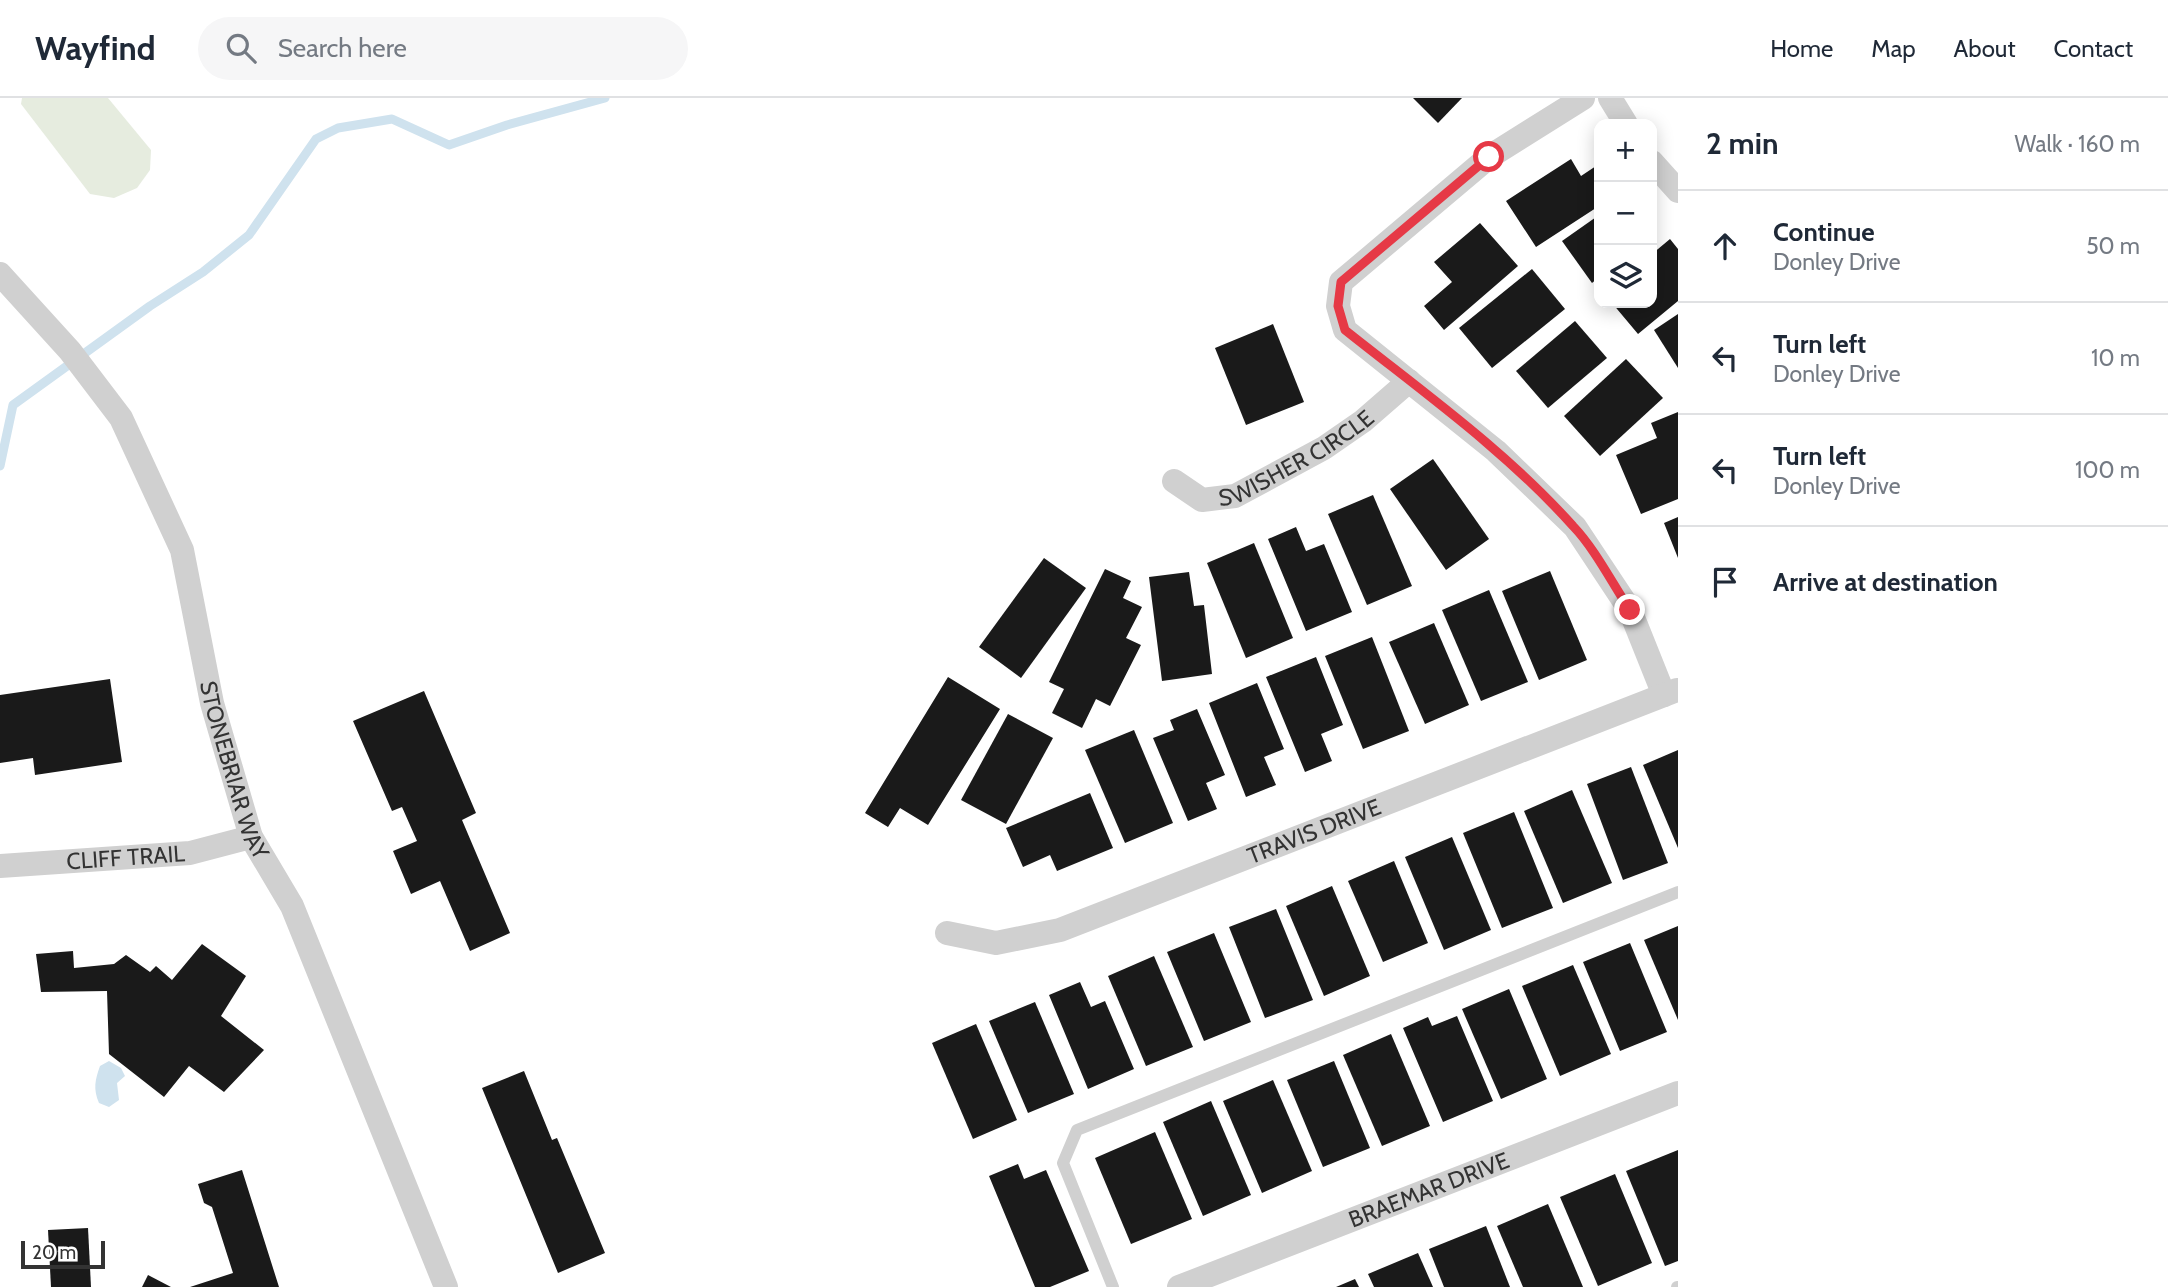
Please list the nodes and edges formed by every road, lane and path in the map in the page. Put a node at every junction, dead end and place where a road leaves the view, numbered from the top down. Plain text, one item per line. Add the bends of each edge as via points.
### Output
1 (1583, 98) edge
2 (1610, 98) edge
3 (1623, 119) edge
4 (1657, 168) edge
5 (1678, 191) edge
6 (0, 274) edge
7 (1409, 381) junction
8 (1174, 481) dead end
9 (1671, 692) edge
10 (251, 837) junction
11 (0, 866) edge
12 (1678, 892) edge
13 (947, 933) dead end
14 (1678, 1093) edge
15 (446, 1287) edge
16 (1113, 1287) edge
17 (1179, 1287) edge

1 - 7 street via 1489,157 1341,282 1338,306 1345,330
2 - 3 street
4 - 5 street
6 - 10 street, STONEBRIAR WAY via 71,351 121,418 182,550 212,703
7 - 8 street, SWISHER CIRCLE via 1324,448 1235,496 1202,500
7 - 9 street via 1496,451 1575,527 1630,610
9 - 13 street, TRAVIS DRIVE via 1060,930 996,943
10 - 11 street, CLIFF TRAIL via 190,853
10 - 15 street, STONEBRIAR WAY via 292,906
12 - 16 lane via 1077,1130 1063,1163
14 - 17 street, BRAEMAR DRIVE

